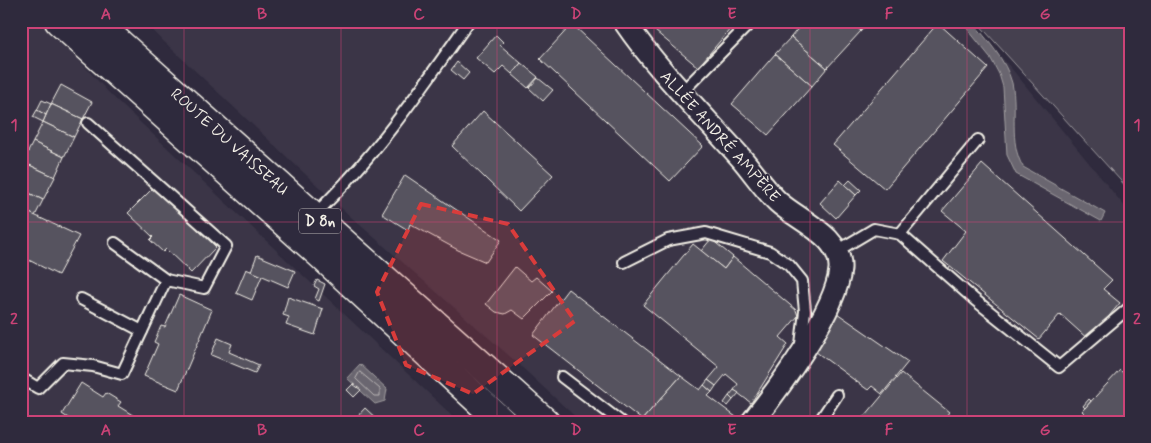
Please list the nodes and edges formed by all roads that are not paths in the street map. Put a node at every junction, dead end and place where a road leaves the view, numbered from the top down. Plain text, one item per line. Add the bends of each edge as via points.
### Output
1 (60, 21) edge
2 (94, 21) edge
3 (468, 21) edge
4 (624, 21) edge
5 (752, 21) edge
6 (681, 93) junction
7 (88, 123) dead end
8 (978, 140) dead end
9 (314, 216) junction
10 (900, 234) junction
11 (115, 244) dead end
12 (837, 251) junction
13 (624, 262) dead end
14 (166, 280) junction
15 (81, 299) dead end
16 (1130, 307) edge
17 (142, 331) junction
18 (800, 352) junction
19 (562, 377) dead end
20 (21, 378) edge
21 (837, 395) dead end
22 (502, 422) edge
23 (545, 422) edge
24 (621, 422) edge
25 (752, 422) edge
26 (819, 422) edge

1 - 22 main road, ROUTE DU VAISSEAU / D 8N
2 - 9 main road, ROUTE DU VAISSEAU / D 8n
3 - 9 lane via 401,115 342,189
4 - 6 street, ALLÉE ANDRÉ AMPÈRE
5 - 6 lane
6 - 12 street, ALLÉE ANDRÉ AMPÈRE via 778,202 824,235
7 - 14 lane via 226,246 204,288
8 - 10 lane
9 - 23 main road, ROUTE DU VAISSEAU / D 8n
10 - 12 lane via 874,229
10 - 16 lane via 975,300 1059,366
11 - 14 lane
12 - 18 street via 840,268 835,294
13 - 18 lane via 668,240 706,233 770,252 789,265 802,281 805,311
14 - 17 lane
15 - 17 lane
17 - 20 lane via 122,374 93,366 63,363 38,388
18 - 25 street
19 - 24 lane
21 - 26 lane

